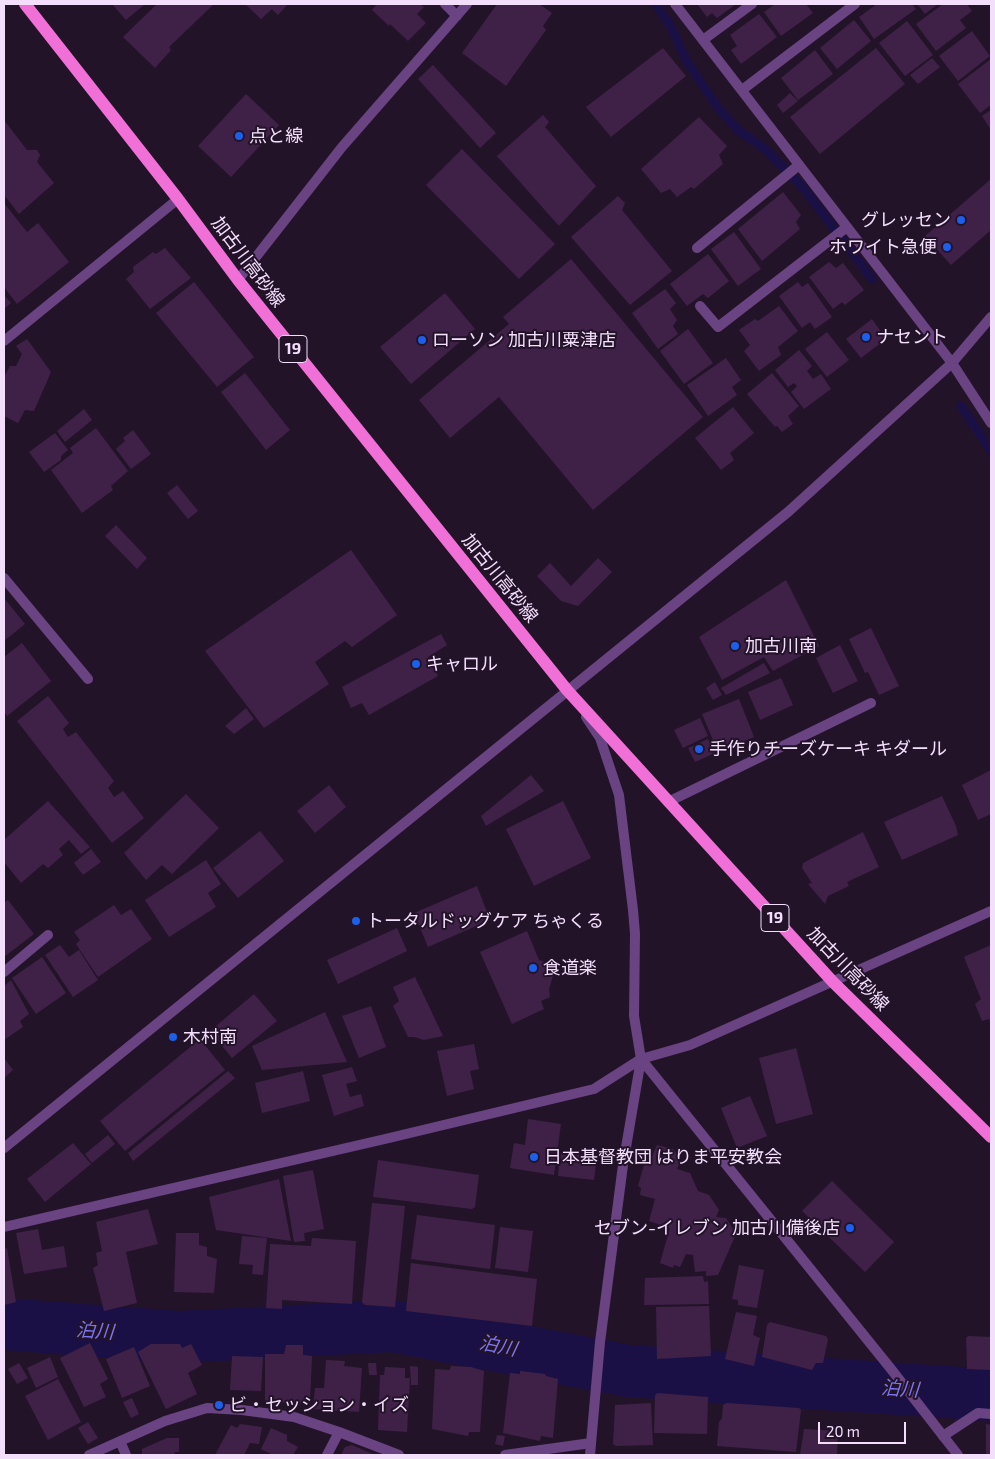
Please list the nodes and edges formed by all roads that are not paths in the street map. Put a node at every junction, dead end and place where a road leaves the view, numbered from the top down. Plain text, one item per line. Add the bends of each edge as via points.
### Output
1 (25, 4) edge
2 (445, 4) edge
3 (467, 4) edge
4 (675, 4) edge
5 (752, 4) edge
6 (855, 4) edge
7 (457, 16) junction
8 (703, 40) junction
9 (742, 90) junction
10 (799, 165) junction
11 (178, 199) junction
12 (846, 228) junction
13 (697, 248) dead end
14 (238, 280) junction
15 (700, 306) dead end
16 (991, 317) edge
17 (4, 341) edge
18 (952, 363) junction
19 (991, 423) edge
20 (4, 578) edge
21 (88, 679) dead end
22 (567, 690) junction
23 (871, 703) dead end
24 (670, 801) junction
25 (991, 911) edge
26 (48, 935) dead end
27 (4, 972) edge
28 (833, 982) junction
29 (641, 1059) junction
30 (991, 1136) edge
31 (4, 1148) edge
32 (4, 1226) edge
33 (991, 1414) edge
34 (339, 1432) junction
35 (942, 1435) junction
36 (120, 1441) junction
37 (591, 1443) junction
38 (89, 1455) edge
39 (126, 1455) edge
40 (327, 1455) edge
41 (399, 1455) edge
42 (505, 1455) edge
43 (590, 1455) edge
44 (958, 1455) edge

1 - 11 main road, 加古川高砂線 / 19
2 - 7 street
3 - 7 street
4 - 8 street
5 - 8 street
6 - 9 street
7 - 14 street via 342,147
8 - 9 street
9 - 10 street
10 - 12 street
10 - 13 street
11 - 14 main road, 加古川高砂線 / 19
11 - 17 street
12 - 15 street via 718,328
12 - 18 street
14 - 22 main road, 加古川高砂線 / 19
16 - 18 street
18 - 19 street
18 - 22 street via 788,512
20 - 21 street
22 - 24 main road, 加古川高砂線 / 19
22 - 29 street via 600,738 619,795 636,934 634,1016
22 - 31 street
23 - 24 street
24 - 28 main road, 加古川高砂線 / 19
25 - 28 street
26 - 27 street
28 - 29 street via 690,1045
28 - 30 main road, 加古川高砂線 / 19
29 - 32 street via 594,1089
29 - 35 street
29 - 37 street via 623,1165 600,1342
33 - 35 street via 978,1414
34 - 36 street via 294,1417 207,1408 165,1421
34 - 40 street
34 - 41 street
35 - 44 street
36 - 38 street
36 - 39 street
37 - 42 street
37 - 43 street

